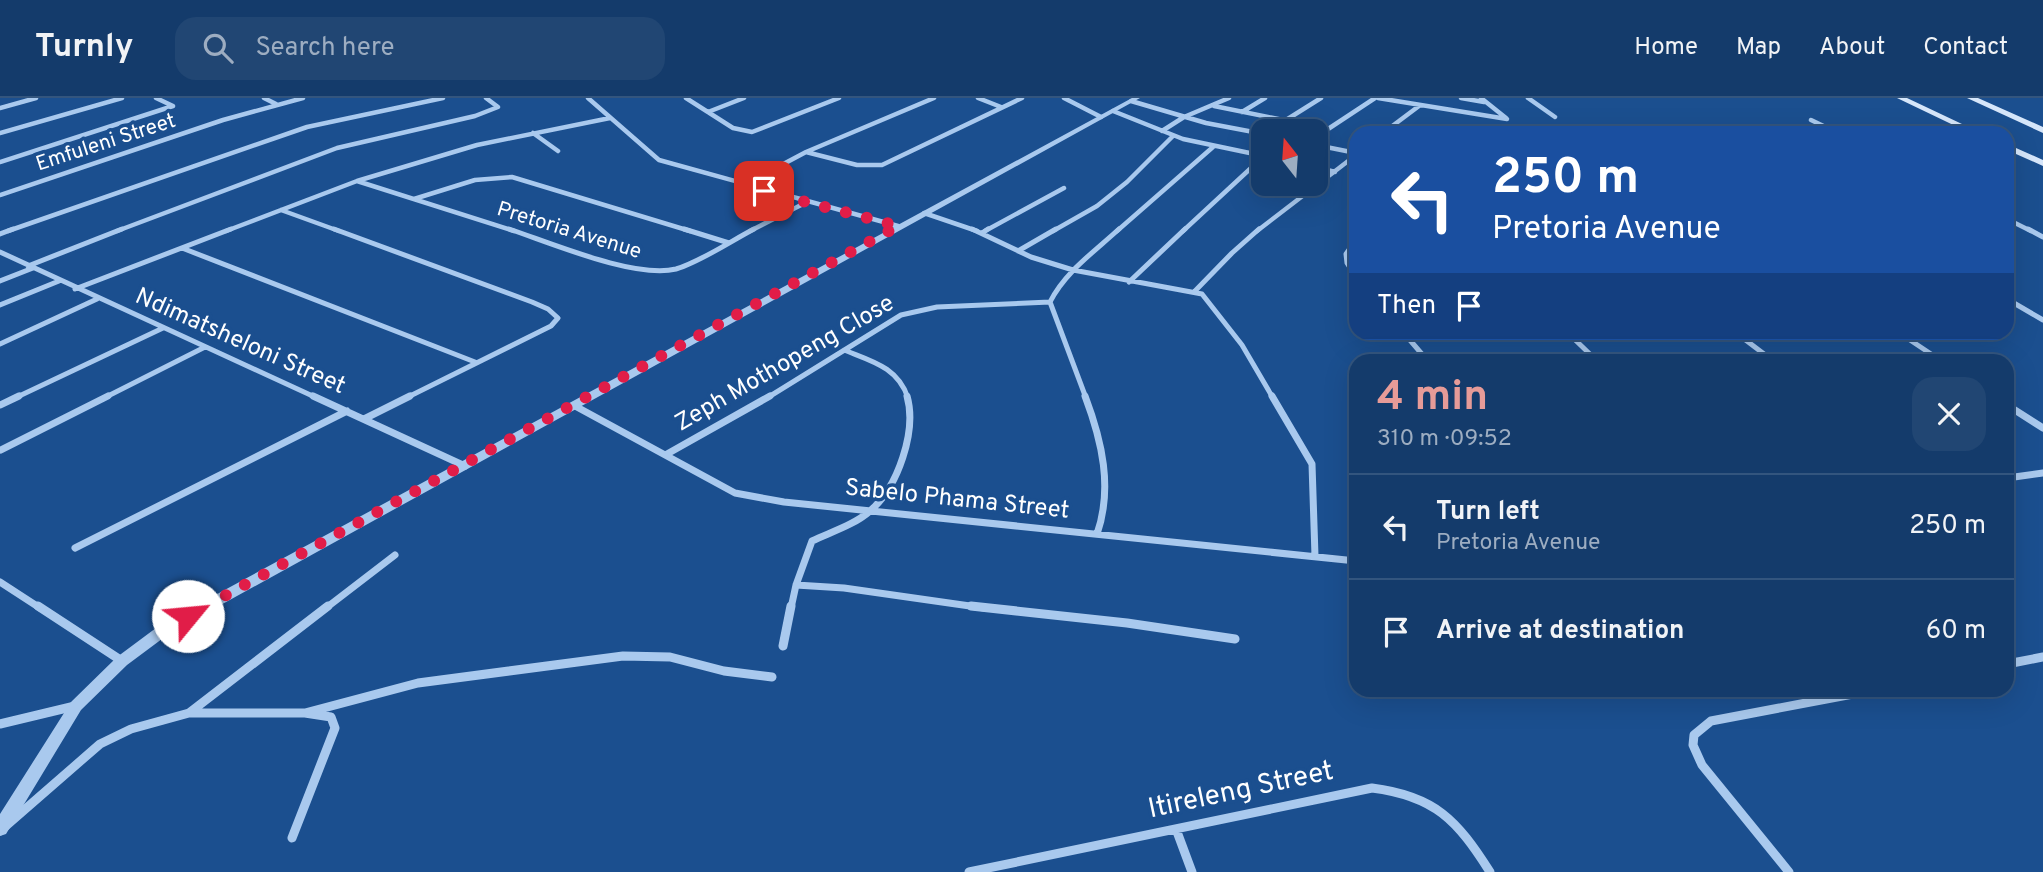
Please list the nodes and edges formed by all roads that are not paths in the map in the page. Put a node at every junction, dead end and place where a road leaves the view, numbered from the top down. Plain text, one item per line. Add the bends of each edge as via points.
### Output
1 (36, 98) edge
2 (122, 98) edge
3 (156, 98) edge
4 (264, 98) edge
5 (303, 98) edge
6 (443, 98) edge
7 (485, 98) edge
8 (588, 98) edge
9 (686, 98) edge
10 (744, 98) edge
11 (839, 98) edge
12 (934, 98) edge
13 (978, 98) edge
14 (1022, 98) edge
15 (1064, 98) edge
16 (1229, 98) edge
17 (1265, 98) edge
18 (1321, 98) edge
19 (1377, 98) edge
20 (1461, 98) edge
21 (1481, 98) edge
22 (1528, 98) edge
23 (1901, 98) edge
24 (1971, 98) edge
25 (1134, 100) edge
26 (1487, 102) junction
27 (275, 104) junction
28 (1214, 106) junction
29 (1419, 106) junction
30 (1001, 107) junction
31 (0, 108) edge
32 (1113, 111) junction
33 (1242, 111) junction
34 (708, 112) junction
35 (1101, 117) junction
36 (1184, 117) junction
37 (1555, 117) dead end
38 (610, 118) junction
39 (1281, 119) edge
40 (1288, 119) edge
41 (1811, 120) dead end
42 (1392, 126) edge
43 (1823, 126) edge
44 (1962, 126) edge
45 (1328, 129) edge
46 (2043, 130) edge
47 (1162, 131) junction
48 (1251, 131) edge
49 (0, 133) edge
50 (533, 133) junction
51 (1173, 135) junction
52 (1213, 147) junction
53 (1328, 148) edge
54 (2014, 150) edge
55 (558, 151) dead end
56 (806, 152) junction
57 (1349, 152) edge
58 (1251, 154) edge
59 (1349, 160) edge
60 (0, 162) edge
61 (2043, 163) edge
62 (1251, 168) edge
63 (1328, 170) edge
64 (1335, 172) junction
65 (357, 181) junction
66 (743, 185) junction
67 (1064, 188) dead end
68 (0, 195) edge
69 (414, 199) junction
70 (804, 203) junction
71 (281, 210) junction
72 (924, 213) junction
73 (2014, 222) edge
74 (898, 226) junction
75 (982, 233) junction
76 (0, 234) edge
77 (2043, 237) edge
78 (729, 243) junction
79 (182, 248) junction
80 (1349, 250) edge
81 (1018, 251) junction
82 (0, 252) edge
83 (1349, 266) edge
84 (31, 267) junction
85 (1073, 270) junction
86 (0, 281) edge
87 (59, 281) junction
88 (1129, 282) junction
89 (75, 289) junction
90 (1195, 291) junction
91 (97, 299) junction
92 (1050, 302) junction
93 (2014, 303) edge
94 (0, 305) edge
95 (2043, 320) edge
96 (163, 328) junction
97 (1410, 340) edge
98 (1575, 340) edge
99 (1746, 340) edge
100 (1910, 340) edge
101 (0, 344) edge
102 (205, 347) junction
103 (844, 349) junction
104 (1422, 354) edge
105 (1590, 354) edge
106 (1764, 354) edge
107 (1931, 354) edge
108 (475, 362) junction
109 (0, 405) edge
110 (575, 406) junction
111 (2014, 409) edge
112 (347, 411) junction
113 (364, 419) junction
114 (2043, 428) edge
115 (1, 450) edge
116 (667, 454) junction
117 (465, 466) junction
118 (2043, 473) edge
119 (2014, 477) edge
120 (871, 511) junction
121 (1097, 534) junction
122 (75, 548) dead end
123 (395, 555) dead end
124 (1315, 556) junction
125 (1349, 560) edge
126 (0, 582) edge
127 (796, 585) junction
128 (1235, 639) dead end
129 (783, 646) dead end
130 (2043, 657) edge
131 (122, 661) junction
132 (2014, 663) edge
133 (772, 677) dead end
134 (1837, 697) edge
135 (76, 706) junction
136 (189, 713) junction
137 (305, 713) junction
138 (0, 723) edge
139 (1176, 829) junction
140 (0, 830) edge
141 (292, 838) dead end
142 (969, 872) edge
143 (1192, 872) edge
144 (1490, 872) edge
145 (1789, 872) edge

1 - 31 street
2 - 49 street
3 - 60 street via 173,106
4 - 27 street
5 - 27 street, Emfuleni Street
6 - 76 street via 307,127
7 - 84 street via 498,107 302,160
8 - 38 street
9 - 34 street
10 - 34 street
11 - 34 street via 752,132 733,128
12 - 56 street
13 - 30 street
14 - 30 street
15 - 35 street
16 - 28 street
17 - 33 street
18 - 40 street
19 - 29 street
19 - 45 street
20 - 26 street
21 - 26 street
22 - 37 street
23 - 44 main road
24 - 46 main road
25 - 32 street
25 - 36 street
26 - 29 street via 1507,118
27 - 68 street, Emfuleni Street
28 - 33 street
28 - 36 street
29 - 42 street
30 - 56 street via 873,167
32 - 35 street
32 - 47 street
33 - 39 street
35 - 72 street
36 - 47 street
36 - 48 street
38 - 50 street
38 - 66 street via 659,160
41 - 43 street
47 - 51 street
50 - 55 street
50 - 65 street
51 - 52 street
51 - 81 street via 1097,206
52 - 58 street
52 - 85 street
53 - 57 street
54 - 61 main road
56 - 66 street
59 - 64 street
62 - 88 street
63 - 64 street
64 - 90 street via 1244,241
65 - 69 street, Pretoria Avenue
65 - 71 street
66 - 70 street
67 - 75 street
69 - 78 street via 472,181 512,177
69 - 78 street, Pretoria Avenue via 614,263 657,272 679,268
70 - 74 street
70 - 78 street, Pretoria Avenue
71 - 79 street
71 - 108 street via 532,302 558,318 551,326
72 - 74 street
72 - 75 street
73 - 77 street
74 - 110 street
75 - 81 street
79 - 89 street
79 - 108 street
80 - 83 street
81 - 85 street
82 - 84 street, Ndimatsheloni Street
84 - 86 street
84 - 87 street, Ndimatsheloni Street
85 - 88 street
85 - 92 street
87 - 89 street, Ndimatsheloni Street
87 - 94 street
88 - 90 street
89 - 91 street, Ndimatsheloni Street
90 - 124 street via 1208,300 1242,345 1312,464
91 - 96 street, Ndimatsheloni Street
91 - 101 street
92 - 103 street, Zeph Mothopeng Close via 917,310
92 - 121 street via 1101,449 1106,505
93 - 95 street
96 - 102 street, Ndimatsheloni Street
96 - 109 street
97 - 104 street
98 - 105 street
99 - 106 street
100 - 107 street
102 - 112 street, Ndimatsheloni Street
102 - 115 street
103 - 116 street, Zeph Mothopeng Close via 735,418
103 - 120 street via 898,377 911,416 908,442 888,487
108 - 113 street
110 - 116 street, Sabelo Phama Street
110 - 117 street
111 - 114 street
112 - 113 street, Ndimatsheloni Street
112 - 122 street
113 - 117 street, Ndimatsheloni Street
116 - 120 street, Sabelo Phama Street via 735,493
117 - 131 street via 164,629
118 - 119 street
120 - 121 street, Sabelo Phama Street
120 - 127 street via 812,541
121 - 124 street, Sabelo Phama Street
123 - 136 street
124 - 125 street, Sabelo Phama Street
126 - 131 street
127 - 128 street
127 - 129 street
130 - 132 street
131 - 135 street
133 - 137 street via 670,657 623,656 418,683
134 - 145 street via 1711,721 1693,736 1691,748 1702,765
135 - 138 street
135 - 140 street
136 - 137 street
136 - 140 street via 131,729 100,744
137 - 141 street via 331,717 335,728
139 - 142 street, Itireleng Street
139 - 143 street
139 - 144 street, Itireleng Street via 1356,789 1390,789 1441,809 1462,827

